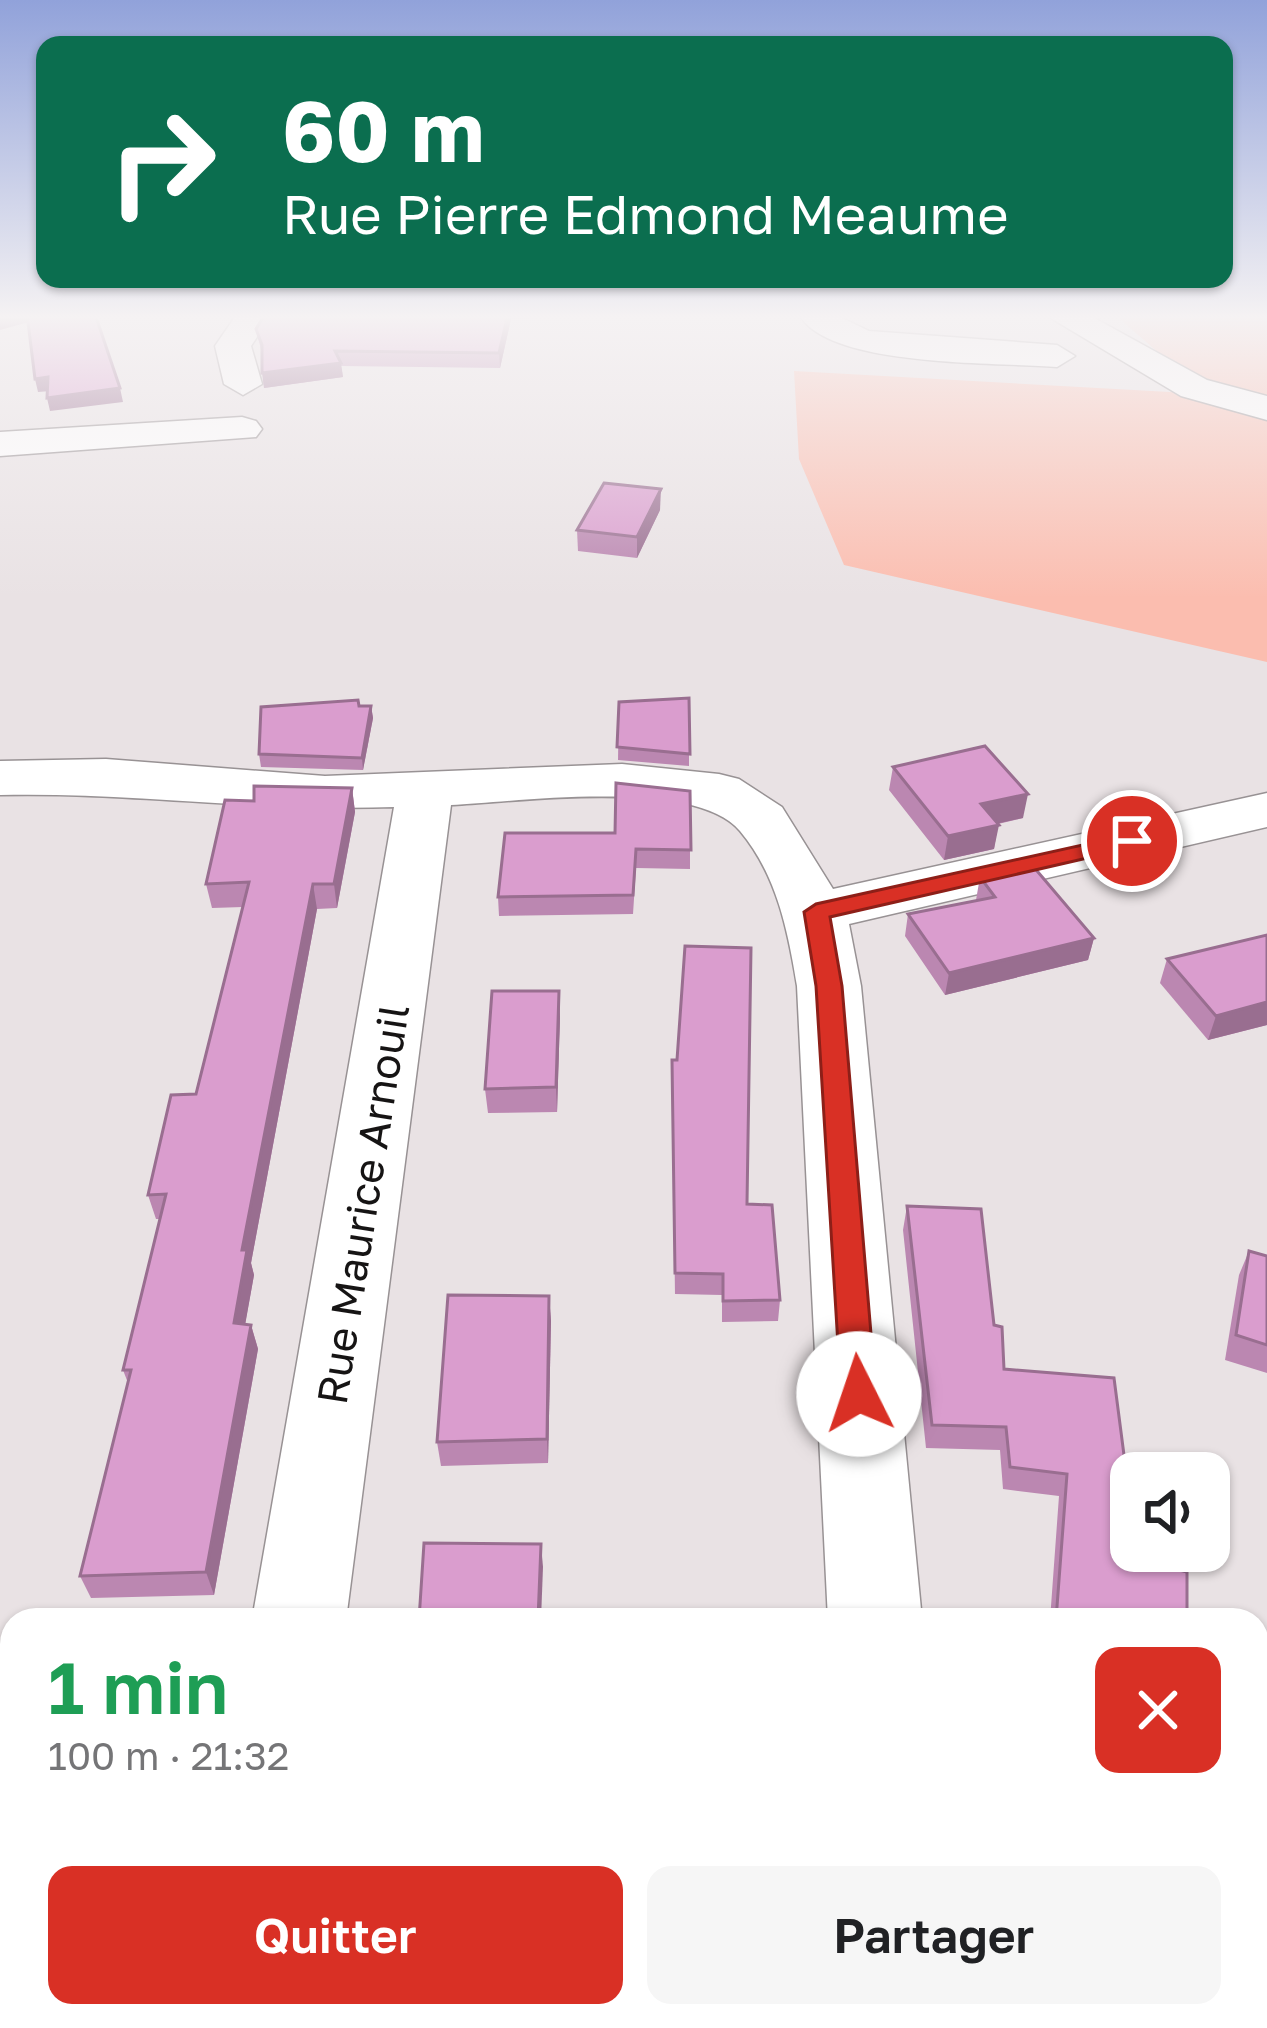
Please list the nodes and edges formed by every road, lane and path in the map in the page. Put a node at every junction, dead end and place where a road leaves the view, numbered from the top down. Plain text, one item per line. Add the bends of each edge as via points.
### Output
1 (242, 429) dead end
2 (0, 444) edge
3 (0, 778) edge
4 (425, 787) junction
5 (1267, 810) edge
6 (816, 912) junction
7 (301, 1608) edge
8 (874, 1608) edge

1 - 2 street
3 - 4 street via 106,776 326,793
4 - 6 street via 622,781 718,791 761,819
4 - 7 street, Rue Maurice Arnouil
5 - 6 street
6 - 8 street via 829,986

